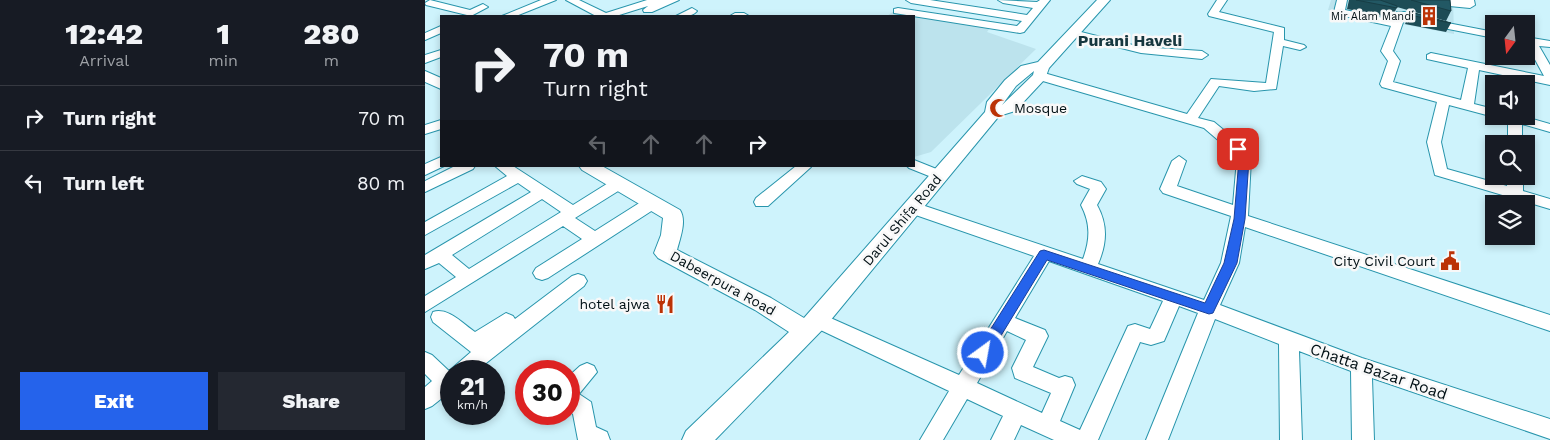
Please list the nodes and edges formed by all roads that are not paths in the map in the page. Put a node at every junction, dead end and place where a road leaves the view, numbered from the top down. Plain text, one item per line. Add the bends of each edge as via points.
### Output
1 (551, 0) edge
2 (571, 0) edge
3 (658, 0) edge
4 (674, 0) edge
5 (911, 0) edge
6 (1003, 0) edge
7 (1104, 0) edge
8 (1222, 0) edge
9 (1342, 0) edge
10 (1418, 0) edge
11 (1469, 0) edge
12 (430, 3) edge
13 (1043, 3) edge
14 (483, 7) dead end
15 (692, 11) dead end
16 (467, 14) edge
17 (1213, 14) joint
18 (510, 15) edge
19 (603, 15) edge
20 (608, 15) edge
21 (633, 15) edge
22 (683, 15) edge
23 (1450, 15) junction
24 (1403, 17) junction
25 (1029, 19) junction
26 (440, 30) edge
27 (1485, 31) edge
28 (1073, 33) junction
29 (425, 37) edge
30 (1154, 38) dead end
31 (1280, 42) junction
32 (1535, 42) edge
33 (1550, 44) edge
34 (440, 45) edge
35 (1125, 47) junction
36 (1300, 47) dead end
37 (425, 48) edge
38 (1141, 50) junction
39 (1535, 51) edge
40 (440, 53) edge
41 (1202, 55) dead end
42 (1431, 57) dead end
43 (425, 59) edge
44 (1172, 64) dead end
45 (1474, 66) junction
46 (1041, 71) junction
47 (1501, 75) edge
48 (1550, 76) edge
49 (1535, 80) edge
50 (1550, 81) edge
51 (1444, 99) junction
52 (1467, 105) junction
53 (1485, 110) edge
54 (1191, 120) junction
55 (440, 124) edge
56 (1535, 124) edge
57 (1550, 128) edge
58 (425, 130) edge
59 (1179, 161) dead end
60 (440, 162) edge
61 (915, 165) edge
62 (466, 167) edge
63 (504, 167) edge
64 (590, 167) edge
65 (803, 167) edge
66 (425, 170) edge
67 (939, 175) junction
68 (517, 176) junction
69 (1082, 181) dead end
70 (618, 184) junction
71 (1515, 185) edge
72 (425, 187) edge
73 (542, 192) junction
74 (1515, 192) junction
75 (762, 202) dead end
76 (650, 204) junction
77 (1550, 204) edge
78 (913, 208) junction
79 (568, 216) junction
80 (1240, 216) junction
81 (425, 229) edge
82 (594, 239) junction
83 (1044, 254) junction
84 (432, 259) edge
85 (1087, 269) junction
86 (542, 273) dead end
87 (469, 278) junction
88 (578, 281) dead end
89 (1174, 297) junction
90 (1209, 309) junction
91 (432, 311) edge
92 (817, 320) junction
93 (506, 321) dead end
94 (1003, 321) junction
95 (1550, 322) edge
96 (1289, 339) junction
97 (480, 347) junction
98 (468, 360) edge
99 (425, 361) edge
100 (1361, 366) junction
101 (440, 370) edge
102 (587, 372) dead end
103 (580, 379) edge
104 (963, 386) junction
105 (440, 387) edge
106 (425, 399) edge
107 (580, 407) edge
108 (1017, 412) junction
109 (1047, 425) junction
110 (1550, 429) edge
111 (599, 440) edge
112 (696, 440) edge
113 (931, 440) edge
114 (1002, 440) edge
115 (1078, 440) edge
116 (1087, 440) edge
117 (1157, 440) edge
118 (1291, 440) edge
119 (1363, 440) edge

1 - 18 street
2 - 19 street
3 - 20 street
4 - 21 street
5 - 25 street
5 - 25 street via 898,11 1020,30
6 - 13 street
7 - 28 main road, Darul Shifa Road
8 - 17 street
9 - 24 street via 1339,12
10 - 23 street
11 - 23 street via 1470,4
12 - 16 street
13 - 25 street
14 - 16 street
15 - 22 street
17 - 31 street via 1280,30
23 - 24 street
23 - 27 street
24 - 51 street via 1387,51 1394,61 1386,84
26 - 29 street
28 - 35 street
28 - 46 main road, Darul Shifa Road
30 - 35 street via 1149,42 1131,39
31 - 36 street
31 - 54 street via 1272,86 1215,82
32 - 33 street
34 - 37 street
35 - 38 street
38 - 41 street
38 - 44 street via 1149,58
39 - 48 street
40 - 43 street
42 - 45 street
45 - 47 street
45 - 52 street
46 - 54 street
46 - 67 main road, Darul Shifa Road via 1009,108 993,113
49 - 50 street
51 - 52 street
51 - 74 street via 1434,142 1440,172
52 - 53 street
54 - 80 street via 1209,125 1238,149 1244,159
55 - 58 street
56 - 57 street
59 - 80 street via 1168,189
60 - 66 street
61 - 67 street
62 - 72 street
63 - 68 street
64 - 70 main road, Dabeerpura Road
65 - 75 street
67 - 78 main road, Darul Shifa Road
68 - 73 street
68 - 81 street
69 - 85 street via 1097,189 1089,205 1098,225 1098,245
70 - 76 main road, Dabeerpura Road
70 - 79 street
71 - 74 street
73 - 79 street
73 - 84 street
74 - 77 street
76 - 82 street
76 - 92 main road, Dabeerpura Road via 673,215 665,253 763,304 806,331
78 - 83 street, Chatta Bazar Road
78 - 92 main road, Darul Shifa Road
79 - 82 street
79 - 87 street
80 - 90 street via 1231,263
80 - 95 street
82 - 86 street
83 - 85 street, Chatta Bazar Road
83 - 94 street
84 - 87 street
85 - 89 street, Chatta Bazar Road
87 - 91 street
88 - 97 street
89 - 90 street, Chatta Bazar Road
89 - 116 street via 1157,335 1151,337 1135,332
90 - 96 street, Chatta Bazar Road
90 - 117 street
91 - 97 street
92 - 104 street
92 - 112 main road, Darul Shifa Road
93 - 97 street
94 - 104 street
94 - 109 street via 1038,336 1022,372 1064,387
96 - 100 street, Chatta Bazar Road
96 - 118 street
97 - 98 street
99 - 101 street
100 - 110 street, Chatta Bazar Road
100 - 119 street
102 - 103 street
104 - 108 street
104 - 113 street
105 - 106 street
107 - 111 street via 586,433
108 - 109 street
108 - 114 street
109 - 115 street

